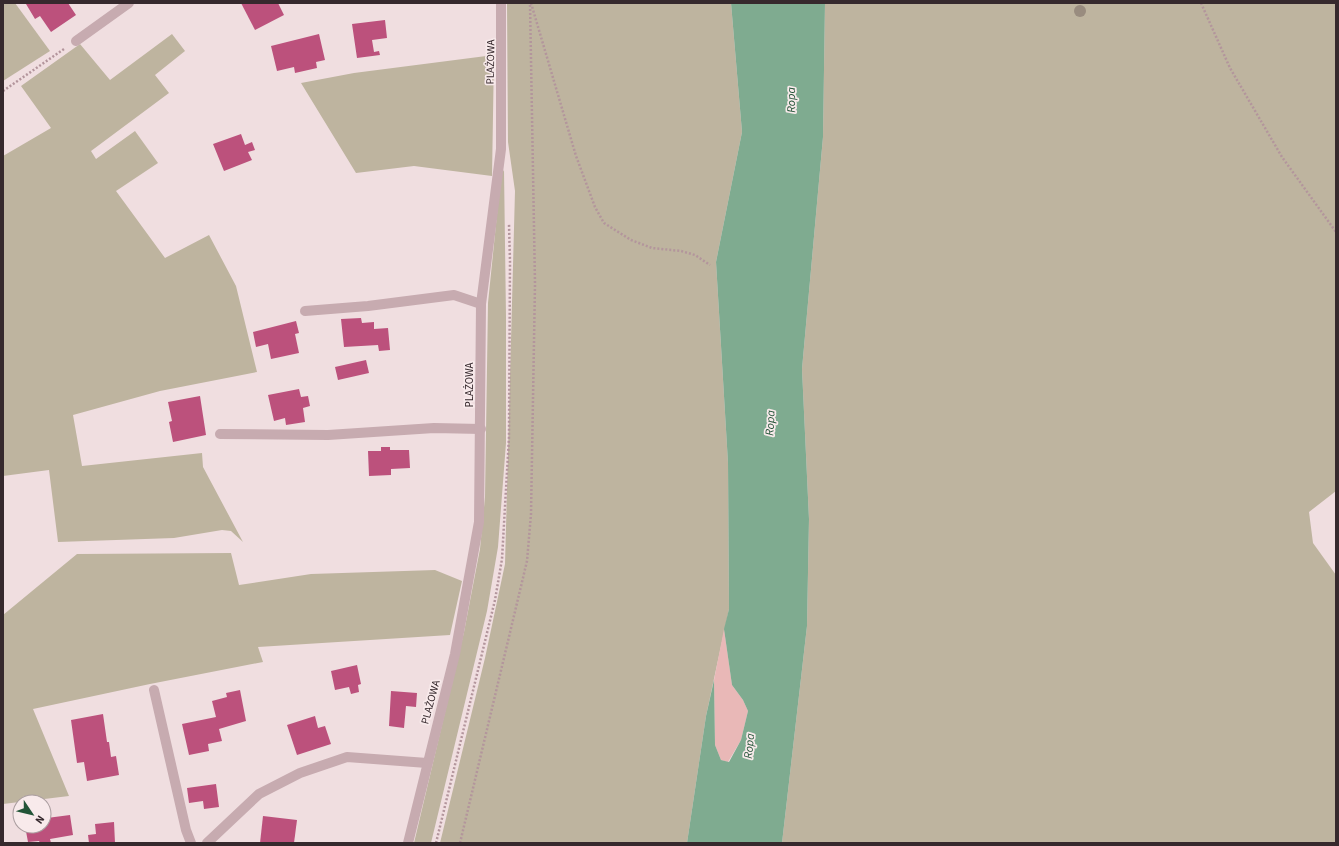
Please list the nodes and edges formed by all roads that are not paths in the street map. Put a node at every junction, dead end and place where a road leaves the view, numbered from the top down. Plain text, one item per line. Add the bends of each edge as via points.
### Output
1 (129, 3) edge
2 (501, 3) edge
3 (76, 41) road end
4 (481, 304) junction
5 (305, 311) dead end
6 (481, 430) junction
7 (220, 434) dead end
8 (154, 690) dead end
9 (427, 763) junction
10 (191, 843) edge
11 (207, 843) edge
12 (408, 843) edge

1 - 3 street
2 - 4 street, PLAŻOWA via 501,149
4 - 5 street via 454,295
4 - 6 street, PLAŻOWA
6 - 7 street via 434,428 328,435
6 - 9 street, PLAŻOWA via 479,522 456,654
8 - 10 street
9 - 11 street via 347,758 300,773 259,794
9 - 12 street, PLAŻOWA

